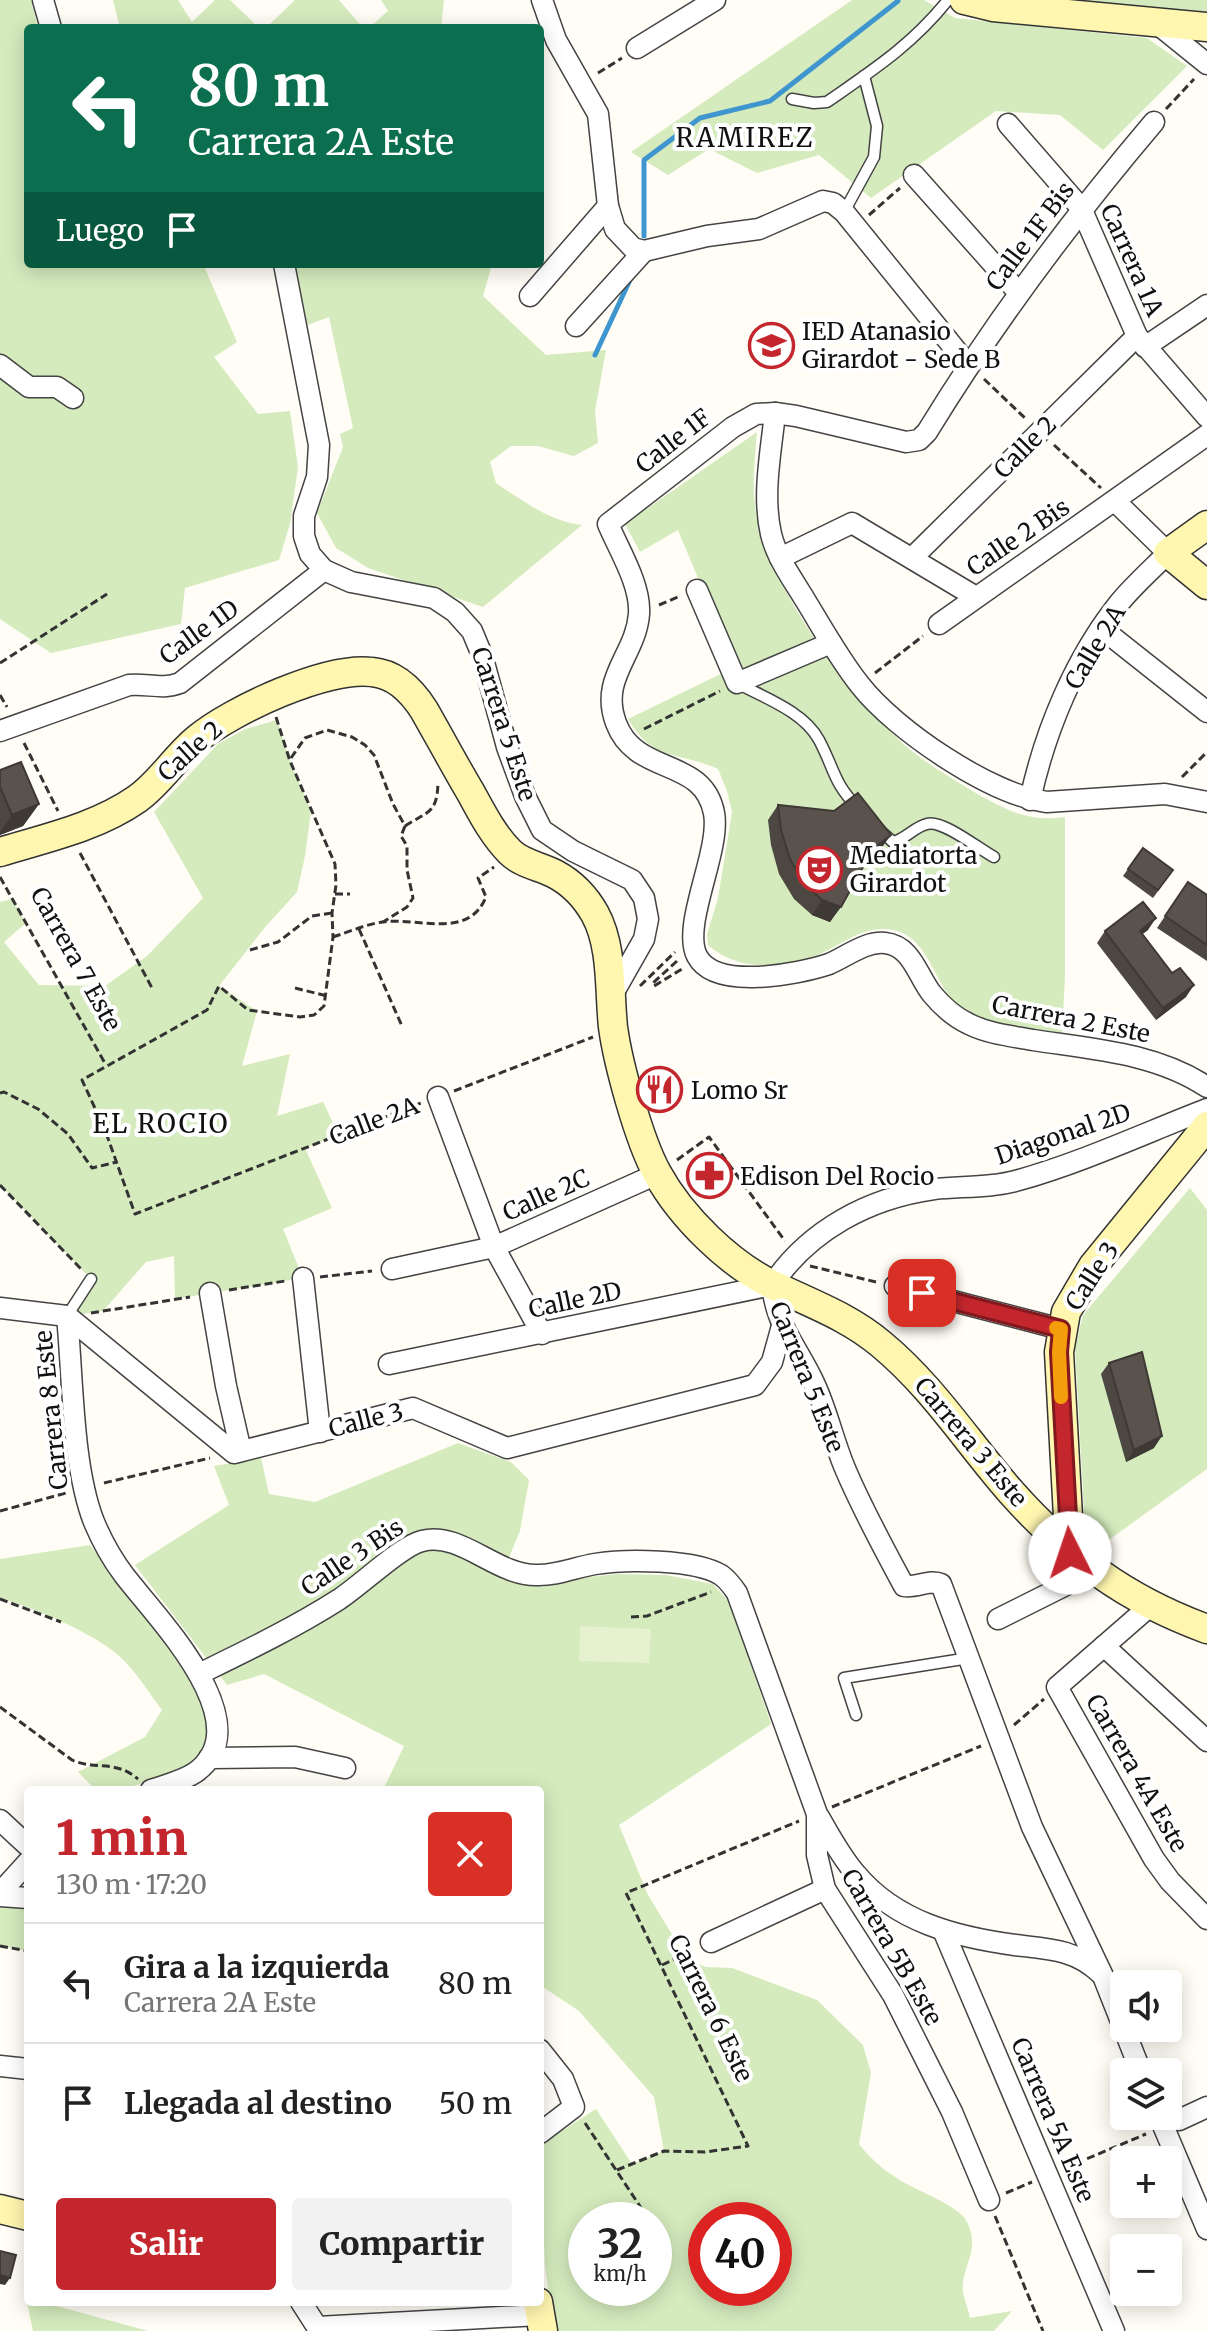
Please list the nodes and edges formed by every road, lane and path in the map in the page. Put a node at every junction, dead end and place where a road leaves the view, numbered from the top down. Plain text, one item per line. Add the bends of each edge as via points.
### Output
1 (43, 0) edge
2 (542, 0) edge
3 (715, 0) edge
4 (948, 0) edge
5 (964, 0) edge
6 (1155, 22) junction
7 (50, 24) edge
8 (1207, 27) edge
9 (637, 48) joint
10 (1202, 70) edge
11 (864, 76) junction
12 (581, 83) junction
13 (792, 99) dead end
14 (1154, 122) joint
15 (1008, 124) dead end
16 (914, 175) joint
17 (608, 206) junction
18 (1081, 208) junction
19 (850, 219) junction
20 (644, 251) junction
21 (285, 268) edge
22 (1019, 293) junction
23 (530, 296) dead end
24 (1207, 305) edge
25 (576, 326) dead end
26 (1141, 342) junction
27 (0, 365) edge
28 (968, 365) junction
29 (73, 398) dead end
30 (775, 413) junction
31 (1207, 417) edge
32 (1207, 435) edge
33 (1116, 502) junction
34 (1207, 525) edge
35 (1168, 553) junction
36 (780, 558) junction
37 (912, 558) junction
38 (324, 570) junction
39 (1207, 585) edge
40 (697, 590) joint
41 (107, 594) dead end
42 (976, 597) junction
43 (639, 612) junction
44 (939, 624) joint
45 (1101, 628) junction
46 (831, 643) junction
47 (0, 663) edge
48 (737, 683) junction
49 (859, 685) junction
50 (0, 695) edge
51 (270, 698) junction
52 (1207, 712) edge
53 (8, 728) edge
54 (625, 739) junction
55 (1207, 752) edge
56 (290, 761) junction
57 (453, 762) junction
58 (1165, 794) junction
59 (1030, 800) junction
60 (1207, 802) edge
61 (405, 826) junction
62 (68, 831) junction
63 (0, 852) edge
64 (994, 857) dead end
65 (0, 877) edge
66 (478, 878) dead end
67 (335, 894) junction
68 (350, 894) dead end
69 (332, 913) junction
70 (383, 922) junction
71 (359, 929) junction
72 (333, 937) junction
73 (250, 950) dead end
74 (699, 959) junction
75 (152, 988) dead end
76 (295, 988) dead end
77 (623, 995) junction
78 (327, 996) junction
79 (402, 1026) dead end
80 (613, 1029) junction
81 (107, 1066) junction
82 (1207, 1087) edge
83 (0, 1093) edge
84 (438, 1097) junction
85 (1207, 1109) edge
86 (1207, 1126) edge
87 (117, 1162) junction
88 (657, 1174) junction
89 (0, 1185) edge
90 (494, 1247) junction
91 (795, 1254) junction
92 (392, 1269) dead end
93 (303, 1278) dead end
94 (91, 1279) joint
95 (772, 1285) junction
96 (895, 1286) joint
97 (210, 1293) dead end
98 (0, 1308) edge
99 (67, 1316) junction
100 (782, 1326) junction
101 (1061, 1329) junction
102 (542, 1334) junction
103 (389, 1364) dead end
104 (320, 1432) junction
105 (238, 1452) junction
106 (84, 1488) junction
107 (0, 1511) edge
108 (1070, 1553) junction
109 (1094, 1571) junction
110 (727, 1581) junction
111 (0, 1599) edge
112 (1150, 1606) junction
113 (631, 1617) dead end
114 (998, 1619) dead end
115 (61, 1622) dead end
116 (1207, 1629) edge
117 (1104, 1646) junction
118 (969, 1658) junction
119 (199, 1674) junction
120 (1057, 1687) junction
121 (0, 1707) edge
122 (856, 1715) dead end
123 (999, 1739) junction
124 (1207, 1741) edge
125 (209, 1758) junction
126 (345, 1768) dead end
127 (146, 1786) edge
128 (162, 1786) edge
129 (817, 1814) junction
130 (0, 1820) edge
131 (24, 1842) edge
132 (24, 1867) edge
133 (825, 1889) junction
134 (626, 1893) dead end
135 (0, 1894) edge
136 (24, 1897) edge
137 (1207, 1919) edge
138 (943, 1930) junction
139 (711, 1942) joint
140 (0, 1946) edge
141 (24, 1950) edge
142 (662, 1965) junction
143 (1103, 1976) junction
144 (544, 2055) edge
145 (1135, 2058) edge
146 (0, 2066) edge
147 (24, 2069) edge
148 (574, 2107) junction
149 (1207, 2107) edge
150 (1182, 2116) edge
151 (544, 2130) edge
152 (1147, 2130) edge
153 (1170, 2130) edge
154 (617, 2170) junction
155 (1048, 2175) junction
156 (989, 2200) junction
157 (637, 2202) edge
158 (0, 2209) edge
159 (24, 2215) edge
160 (1207, 2229) edge
161 (304, 2306) edge
162 (540, 2316) edge
163 (1043, 2331) edge
164 (1114, 2331) edge

1 - 7 street
2 - 12 street via 556,40
3 - 9 street
4 - 11 lane via 925,28
5 - 6 street
6 - 8 street
6 - 10 street
9 - 12 path
10 - 14 path
11 - 13 lane via 827,102
11 - 19 lane via 877,126 874,157
12 - 17 street via 598,114
14 - 18 street, Calle 1F Bis
15 - 18 street, Carrera 1A
16 - 19 path
16 - 22 street
17 - 20 street via 615,229 633,248
17 - 23 street
18 - 22 street, Calle 1F Bis
18 - 26 street, Carrera 1A
19 - 20 street via 823,201 759,229
19 - 28 street
20 - 25 street
21 - 38 street via 319,445 304,536
22 - 28 street, Calle 1F Bis
24 - 26 street, Calle 2
26 - 31 street, Carrera 1A
26 - 37 street, Calle 2
27 - 29 street via 29,387 57,387
28 - 30 street, Calle 1F Bis via 919,440 906,442
30 - 36 street via 768,512
30 - 43 street, Calle 1F via 756,414 733,427 608,524 637,590
32 - 33 street, Calle 2 Bis
33 - 35 street
33 - 42 street, Calle 2 Bis
34 - 35 street, Calle 2A
35 - 39 street
35 - 45 street, Calle 2A
36 - 37 street via 852,523
36 - 46 street
37 - 42 street
38 - 53 street, Calle 1D via 180,683 129,685
38 - 77 street, Carrera 5 Este via 351,582 434,598 472,631 507,747 542,830 632,880 644,898 644,939
40 - 43 path
40 - 48 street
41 - 47 path
42 - 44 street, Calle 2 Bis
43 - 54 street via 611,691 613,714
44 - 49 path
45 - 52 street
45 - 59 street, Calle 2A via 1050,733
46 - 48 street
46 - 49 street
48 - 54 path
48 - 64 lane via 807,725 843,793 886,838 901,840 929,823 940,824
49 - 59 street via 941,753
50 - 53 path
51 - 56 path
51 - 57 street, Calle 2 via 341,673 387,676 418,699
51 - 62 street, Calle 2 via 199,737 138,798
53 - 62 path
54 - 74 street via 645,758 694,779 711,802 715,830 694,937
55 - 58 path
56 - 61 path via 313,734 327,730 352,737 374,755
56 - 67 path via 335,864
57 - 61 path via 441,771 431,811
57 - 77 street via 513,855 555,874 588,902
58 - 59 street
58 - 60 street
61 - 70 path via 401,836 413,898
62 - 63 street, Calle 2
62 - 75 path
65 - 81 path, Carrera 7 Este
66 - 70 path via 486,897 480,912 467,921
67 - 68 path
67 - 69 path
69 - 72 path
69 - 73 path via 312,916 278,942
70 - 71 path
71 - 72 path
71 - 79 path
72 - 78 path
74 - 77 path via 654,986 678,961 676,951
74 - 82 street, Carrera 2 Este via 720,972 766,976 818,967 873,943 892,944 912,959 938,1001 970,1025 1148,1060
76 - 78 path
77 - 80 street, Carrera 5 Este
78 - 81 path via 314,1015 300,1017 248,1010 219,986 207,1010
80 - 84 path, Calle 2A
80 - 88 street, Carrera 5 Este via 640,1132
81 - 87 path via 82,1080
83 - 87 path via 38,1109 68,1134 92,1168
84 - 87 path, Calle 2A via 135,1214
84 - 90 street
85 - 91 street, Diagonal 2D via 1023,1179 903,1196 845,1218
86 - 101 street, Calle 3 via 1083,1280
88 - 90 street, Calle 2C
88 - 91 path via 709,1137
88 - 95 street, Carrera 5 Este via 718,1247
89 - 94 path
90 - 92 street, Calle 2C
90 - 102 street
91 - 95 street, Diagonal 2D
91 - 96 path via 814,1268
93 - 104 street
94 - 99 lane, Carrera 8 Este
95 - 100 street, Carrera 5 Este
95 - 102 street, Calle 2D
95 - 108 street, Carrera 3 Este via 843,1316 898,1358
96 - 101 street
97 - 105 street
98 - 99 street
99 - 105 street
99 - 106 street, Carrera 8 Este
100 - 104 street, Calle 3 via 772,1362 755,1385 507,1448 413,1408
100 - 118 street, Carrera 5 Este via 813,1381 845,1468 904,1586 941,1584
101 - 108 street, Calle 3
102 - 103 street, Calle 2D
104 - 105 street, Calle 3
105 - 106 path
106 - 107 path
106 - 119 street, Carrera 8 Este via 112,1558
108 - 109 street, Carrera 3 Este
109 - 112 street, Carrera 3 Este
109 - 114 street
110 - 113 path via 696,1598
110 - 119 street, Calle 3 Bis via 706,1569 645,1561 522,1574 448,1541 421,1541 316,1614
110 - 129 street, Carrera 5B Este via 737,1593
111 - 115 path
112 - 116 street, Carrera 3 Este
112 - 117 street
117 - 120 street
117 - 124 street
118 - 122 lane via 844,1678
118 - 123 street, Carrera 5 Este
119 - 125 street, Carrera 8 Este via 218,1719
120 - 123 path
120 - 137 street, Carrera 4A Este via 1154,1859
121 - 127 path via 72,1760 126,1769
123 - 143 street, Carrera 5 Este via 1032,1827
125 - 126 street via 295,1757
125 - 128 street via 187,1777
129 - 133 street, Carrera 5B Este via 817,1855
129 - 138 street via 867,1887 895,1909
130 - 131 street
132 - 135 street
133 - 139 street
133 - 156 street, Carrera 5B Este via 893,1995
134 - 142 path, Carrera 6 Este
135 - 136 street
138 - 143 street via 1061,1949
138 - 155 street, Carrera 5A Este
139 - 142 path
140 - 141 path
142 - 154 path, Carrera 6 Este via 748,2146 664,2151
143 - 145 street, Carrera 5 Este
144 - 148 street via 563,2079
146 - 147 street
148 - 151 street
148 - 154 path
149 - 150 street
152 - 155 path
153 - 160 street
154 - 157 path
155 - 156 path
155 - 164 street, Carrera 5A Este
156 - 163 path
158 - 159 street
161 - 162 street via 317,2327

